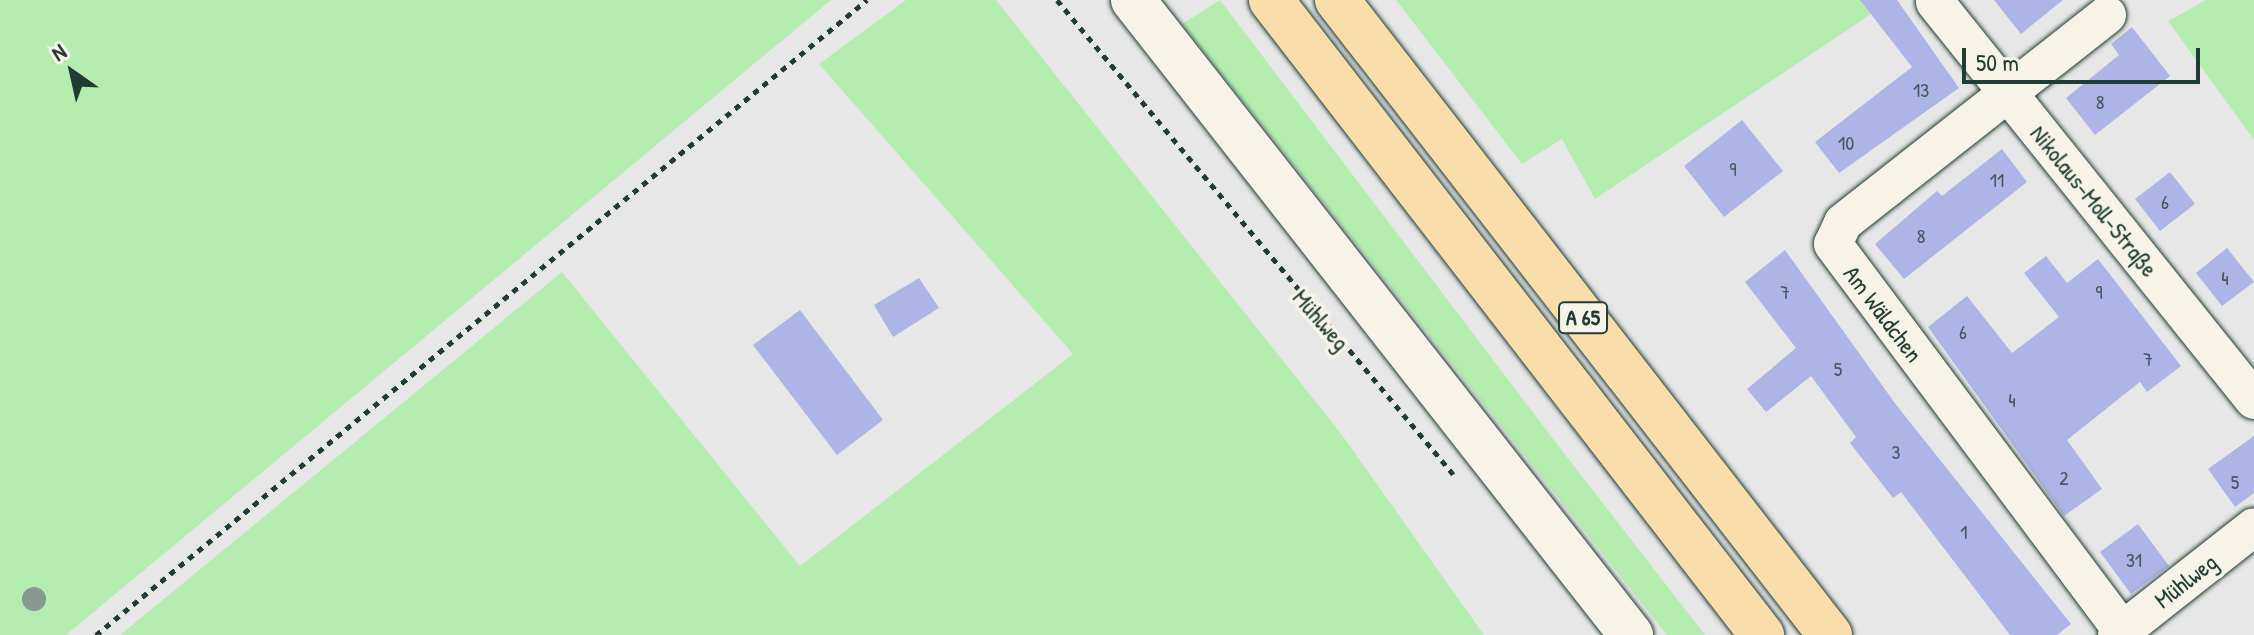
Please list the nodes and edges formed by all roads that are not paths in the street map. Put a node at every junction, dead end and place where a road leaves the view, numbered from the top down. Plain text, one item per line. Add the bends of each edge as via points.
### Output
1 (1133, 0) edge
2 (1271, 0) edge
3 (1337, 0) edge
4 (1935, 2) edge
5 (2107, 15) dead end
6 (2010, 94) junction
7 (2254, 400) edge
8 (2254, 527) edge
9 (2120, 633) edge
10 (1631, 635) edge
11 (1762, 635) edge
12 (1830, 635) edge

1 - 10 street
2 - 11 highway, A 65
3 - 12 highway, A 65
4 - 6 street, Nikolaus-Moll-Straße
5 - 6 street, Am Wäldchen
6 - 7 street, Nikolaus-Moll-Straße
6 - 9 street, Am Wäldchen via 1843,223 1833,244
8 - 9 street, Mühlweg

